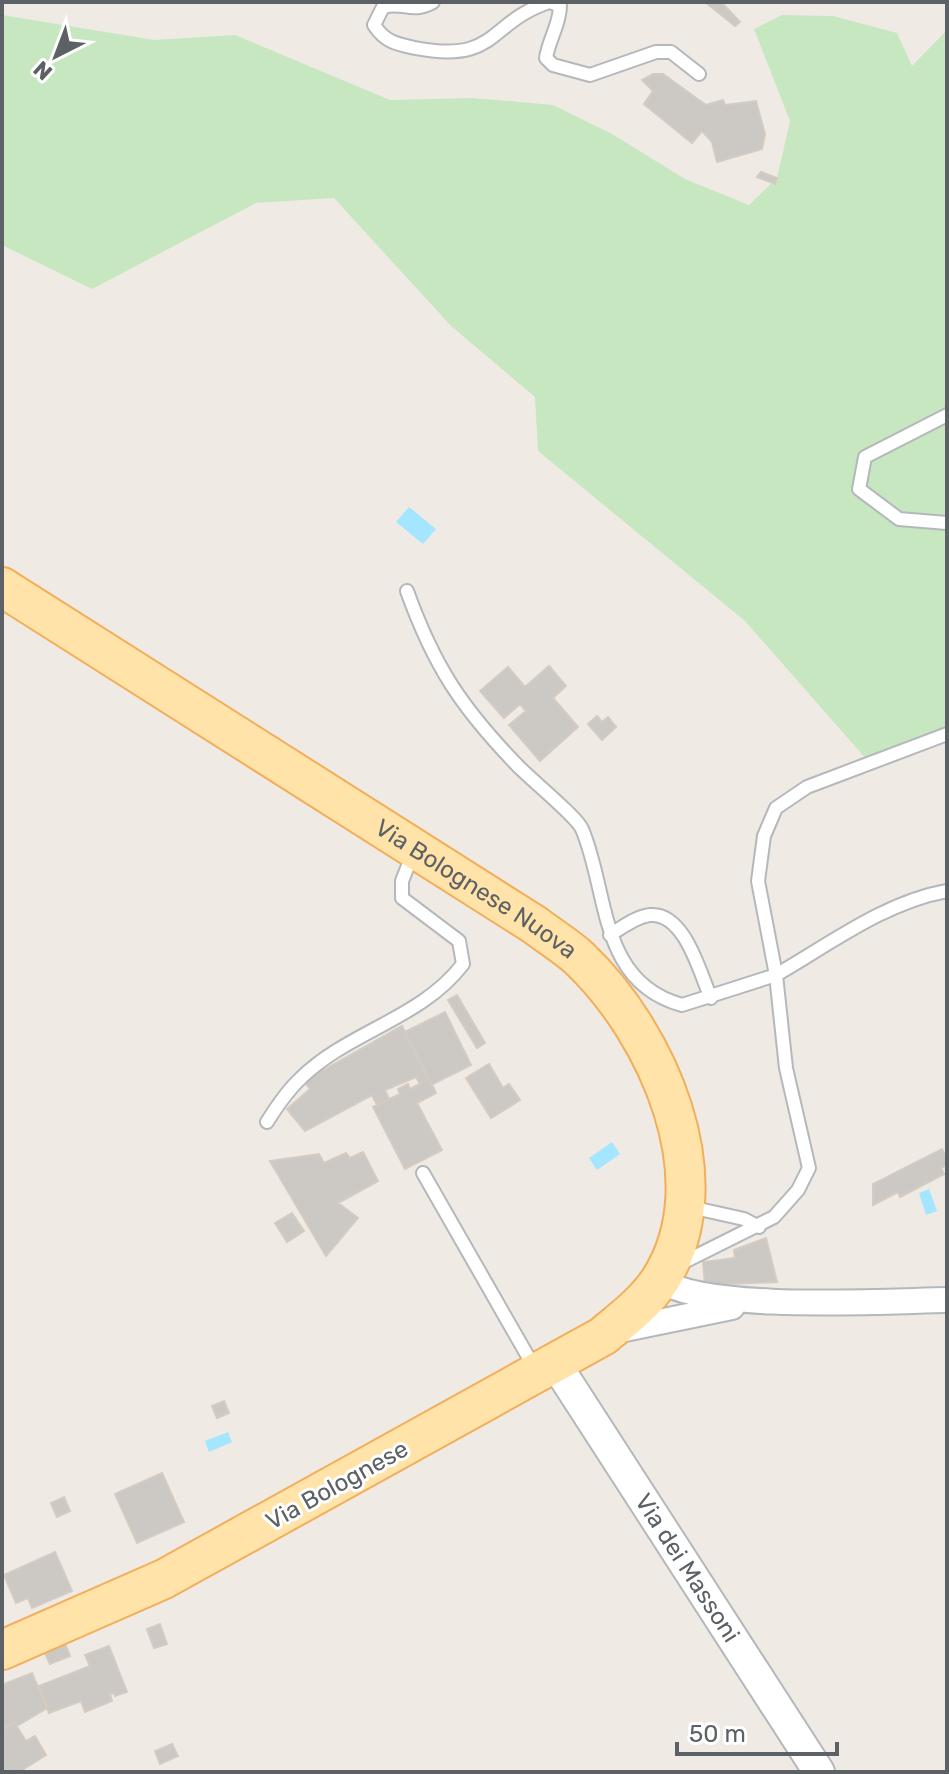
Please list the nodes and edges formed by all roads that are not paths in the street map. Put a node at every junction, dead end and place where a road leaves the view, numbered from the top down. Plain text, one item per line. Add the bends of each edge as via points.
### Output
1 (433, 2) edge
2 (549, 2) edge
3 (699, 74) dead end
4 (947, 415) edge
5 (947, 523) edge
6 (2, 587) edge
7 (407, 591) dead end
8 (947, 734) edge
9 (415, 850) junction
10 (947, 891) edge
11 (610, 935) junction
12 (776, 975) junction
13 (711, 998) junction
14 (267, 1122) dead end
15 (423, 1173) dead end
16 (686, 1206) junction
17 (759, 1227) junction
18 (666, 1280) junction
19 (947, 1300) edge
20 (770, 1301) junction
21 (670, 1317) junction
22 (603, 1336) junction
23 (547, 1368) junction
24 (2, 1650) edge
25 (819, 1772) edge

1 - 2 lane via 414,10 394,4 383,7 374,25 390,43 447,54 488,43
2 - 3 lane via 560,6 546,58 553,65 590,75 656,52 671,52
4 - 5 lane via 865,457 859,489 899,519
6 - 9 main road, Via Bolognese Nuova
7 - 11 lane via 446,682 494,742 581,826
8 - 12 lane via 807,787 776,808 764,836 758,881
9 - 14 lane via 402,881 402,898 459,941 463,964 423,1004 303,1075
9 - 16 main road, Via Bolognese Nuova via 535,925 578,958 607,990 637,1031 675,1112
10 - 12 lane via 916,896
11 - 13 lane via 623,959 654,992 682,1005
11 - 13 lane via 644,916 669,920 683,936
12 - 13 lane
12 - 17 lane via 786,1068 809,1168 798,1190
15 - 23 lane
16 - 17 lane
16 - 18 main road, Via Bolognese Nuova
17 - 18 lane
18 - 20 street, Via Bolognese
18 - 21 street
18 - 22 main road, Via Bolognese Nuova
19 - 20 street, Via Bolognese
20 - 21 street, Via Bolognese
21 - 22 street, Via Bolognese
22 - 23 main road, Via Bolognese
23 - 24 main road, Via Bolognese via 164,1579
23 - 25 street, Via dei Massoni

